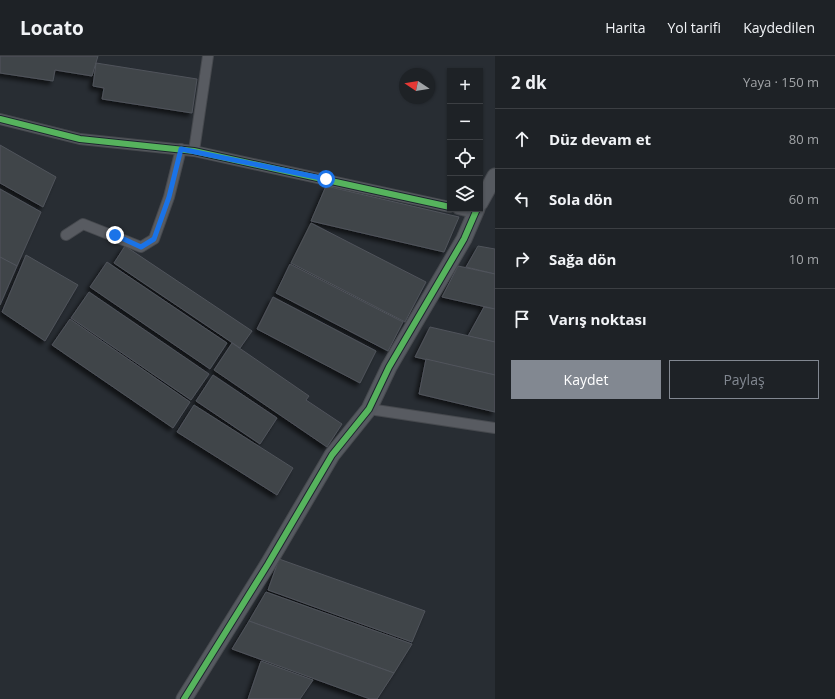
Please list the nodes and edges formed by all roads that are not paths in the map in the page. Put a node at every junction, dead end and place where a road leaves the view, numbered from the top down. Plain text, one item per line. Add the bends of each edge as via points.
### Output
1 (208, 56) edge
2 (0, 119) edge
3 (181, 149) junction
4 (194, 151) junction
5 (495, 176) edge
6 (483, 197) edge
7 (447, 206) edge
8 (475, 212) edge
9 (66, 235) dead end
10 (369, 409) junction
11 (495, 428) edge
12 (184, 699) edge

1 - 4 street
2 - 3 street via 80,138
3 - 4 street
3 - 9 street via 169,197 154,239 141,247 83,224
4 - 7 street
5 - 6 street
8 - 10 street via 464,239 389,367
10 - 11 street
10 - 12 street via 332,455

